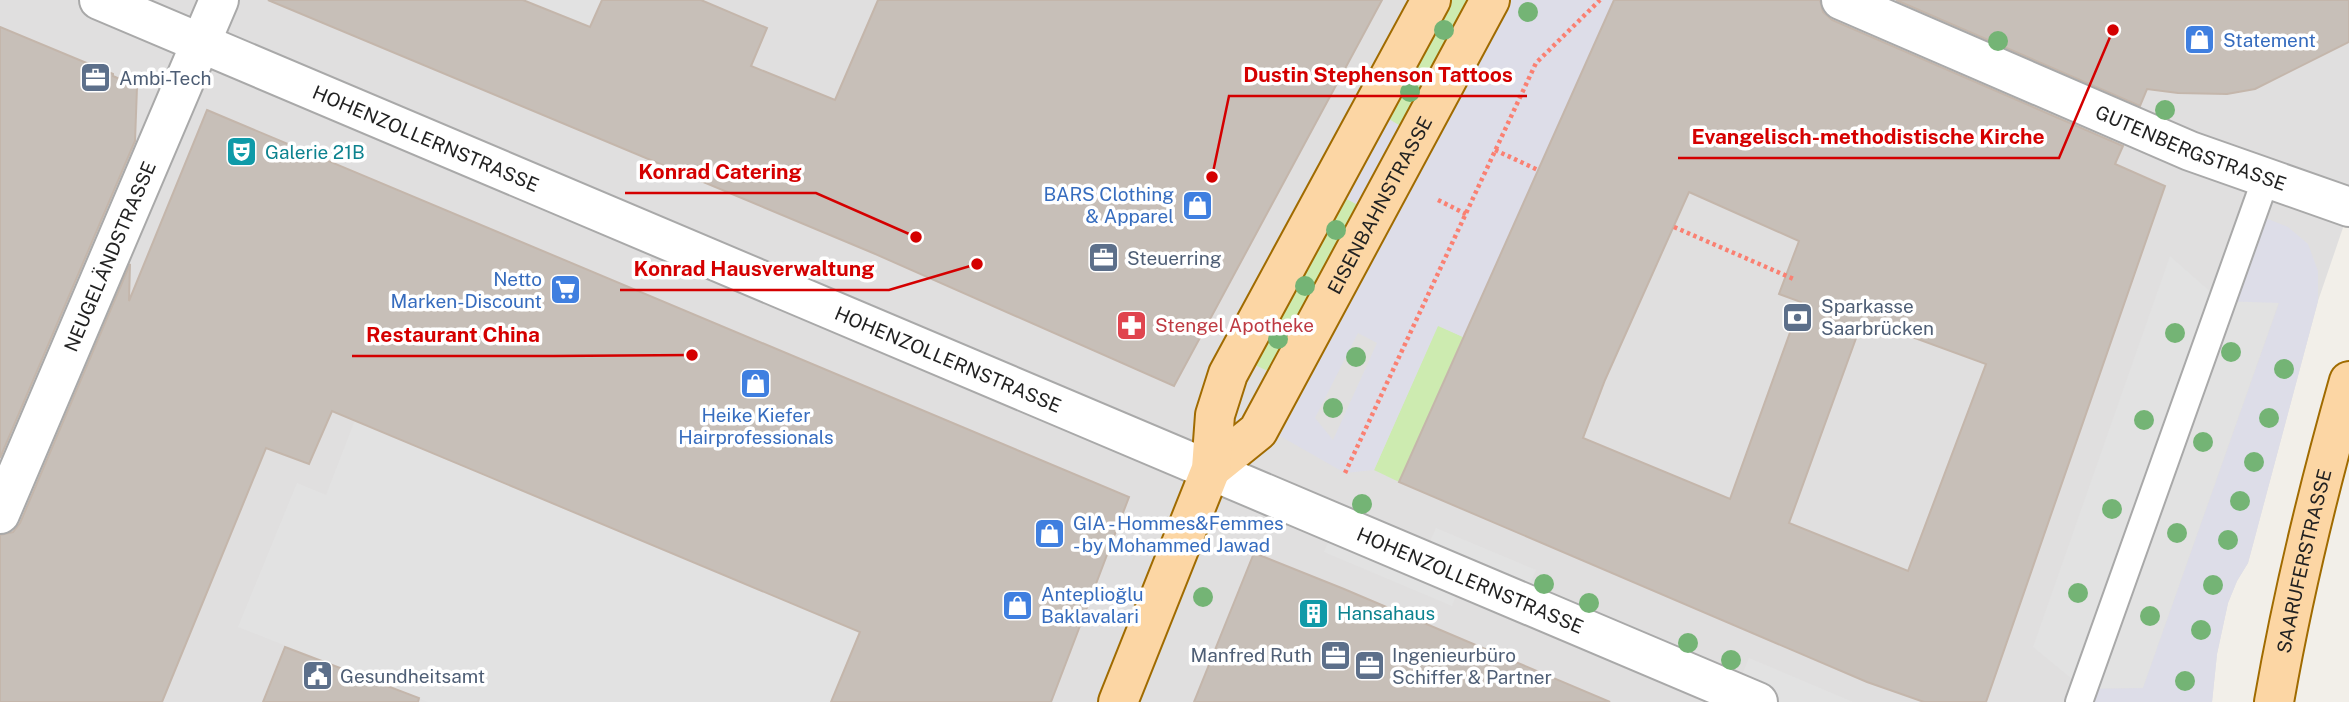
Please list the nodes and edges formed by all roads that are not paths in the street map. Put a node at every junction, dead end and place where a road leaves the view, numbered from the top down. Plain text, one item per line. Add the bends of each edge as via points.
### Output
1 (99, 0) edge
2 (219, 0) edge
3 (1431, 0) edge
4 (1490, 0) edge
5 (1841, 0) edge
6 (201, 43) junction
7 (2266, 178) junction
8 (2349, 207) edge
9 (2349, 381) edge
10 (1211, 469) junction
11 (0, 514) edge
12 (1118, 702) edge
13 (1758, 702) edge
14 (2079, 702) edge
15 (2274, 702) edge

1 - 6 street, HOHENZOLLERNSTRASSE
2 - 6 street, NEUGELÄNDSTRASSE
3 - 10 main road, EISENBAHNSTRASSE via 1228,374 1215,415
4 - 10 main road, EISENBAHNSTRASSE via 1258,431
5 - 7 street, GUTENBERGSTRASSE via 2190,151
6 - 10 street, HOHENZOLLERNSTRASSE
6 - 11 street, NEUGELÄNDSTRASSE
7 - 8 street, GUTENBERGSTRASSE
7 - 14 lane
9 - 15 main road, SAARUFERSTRASSE via 2315,503
10 - 12 main road, EISENBAHNSTRASSE
10 - 13 street, HOHENZOLLERNSTRASSE

